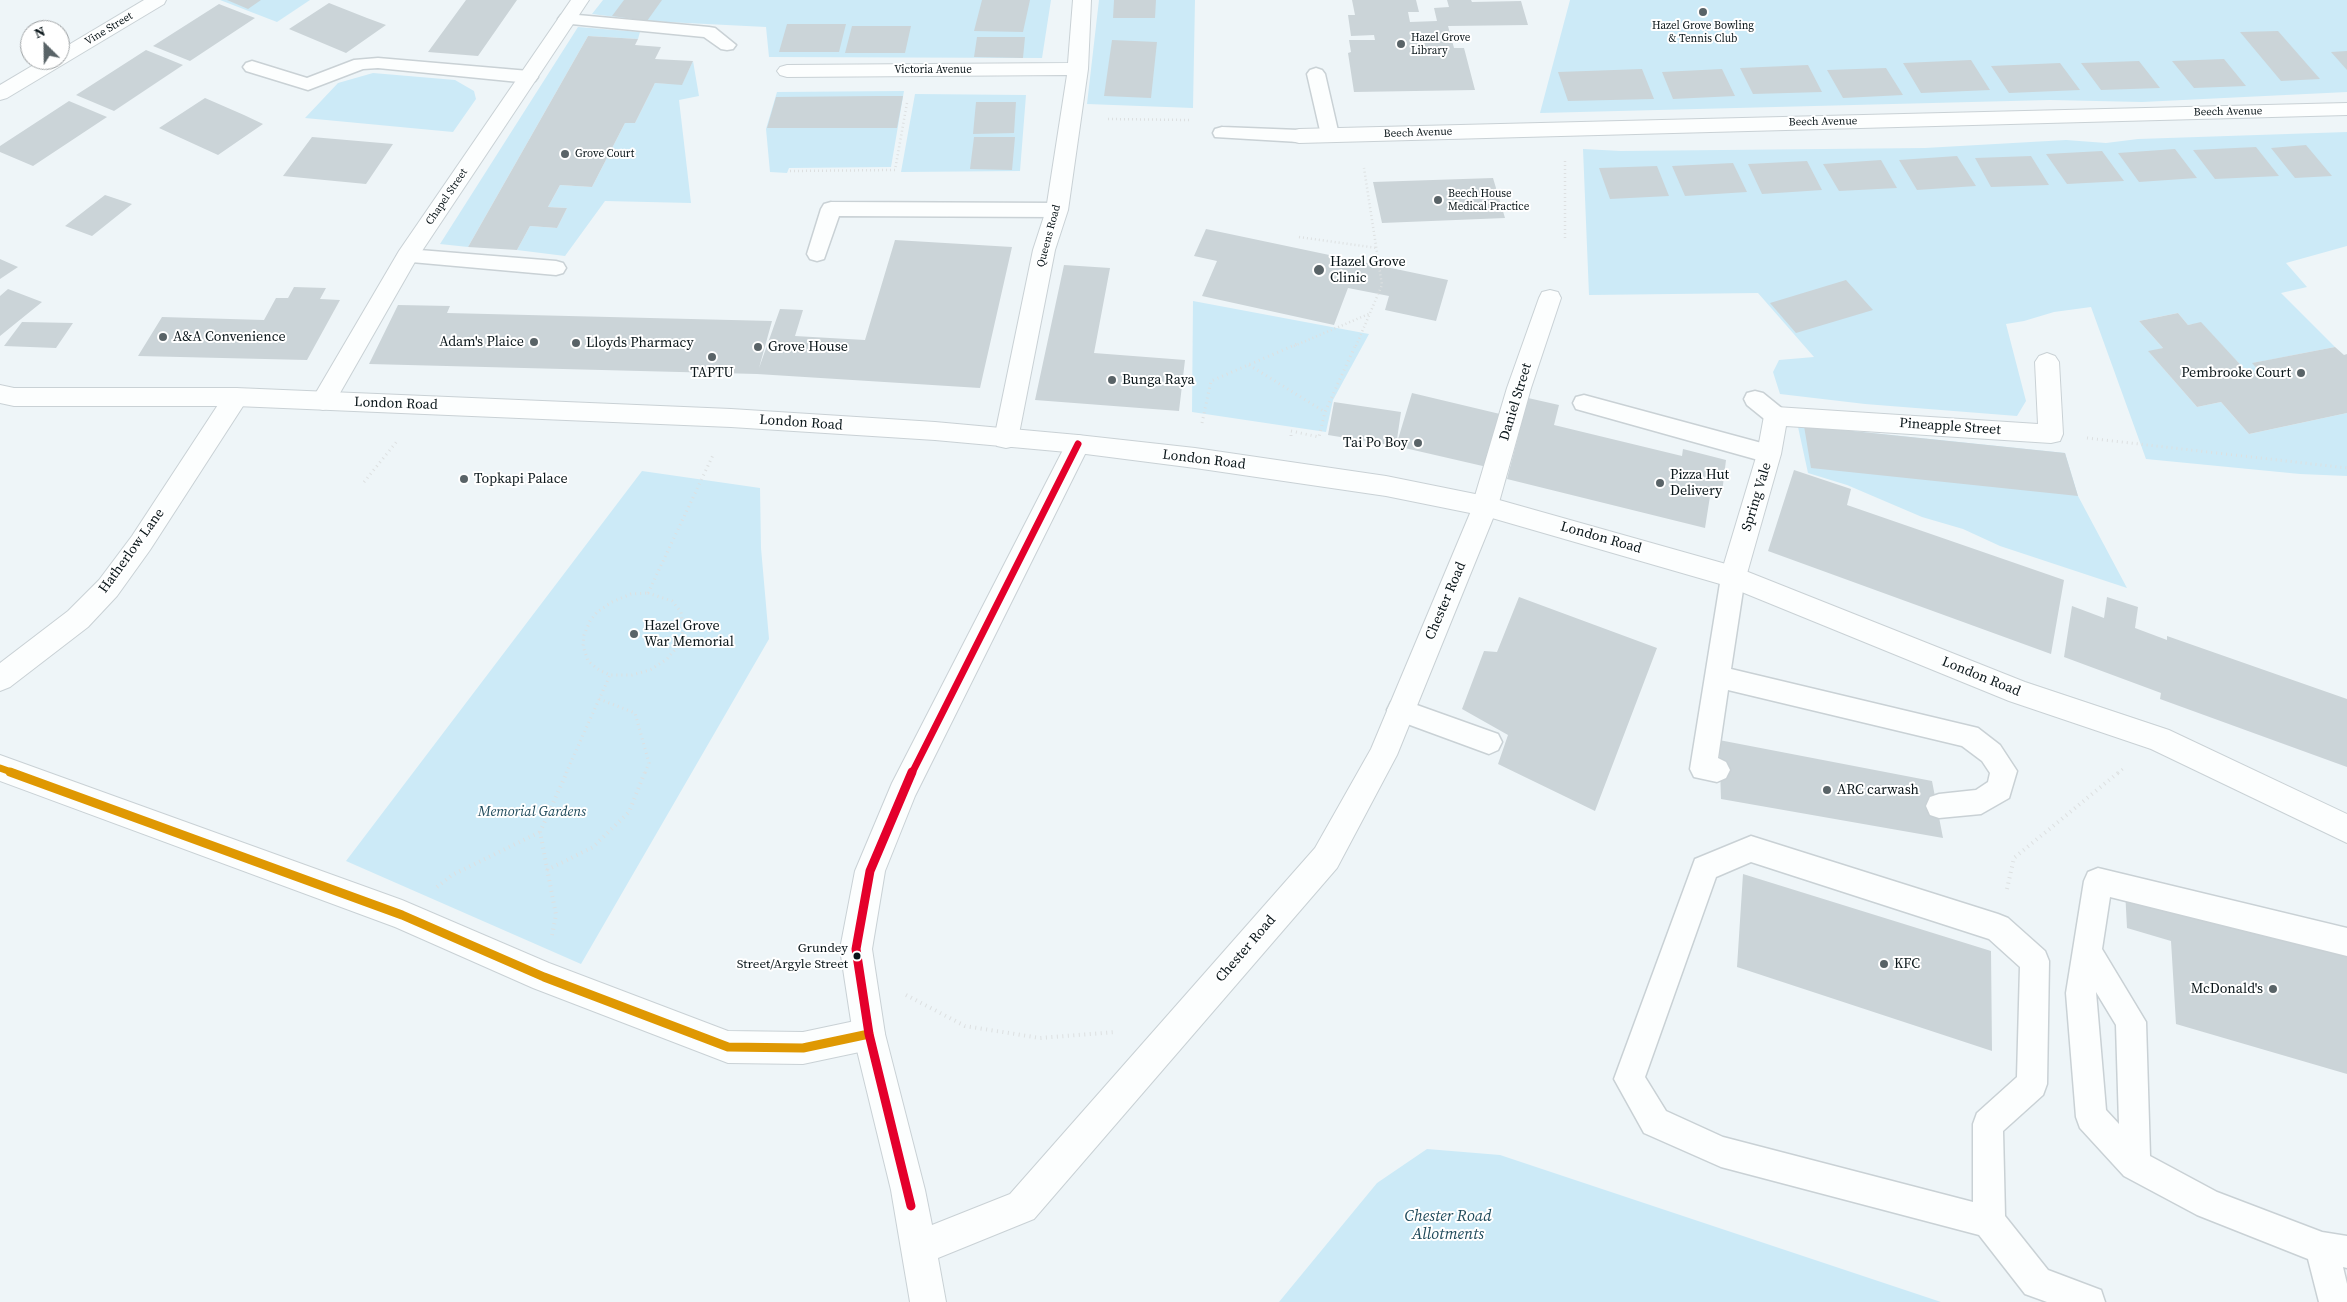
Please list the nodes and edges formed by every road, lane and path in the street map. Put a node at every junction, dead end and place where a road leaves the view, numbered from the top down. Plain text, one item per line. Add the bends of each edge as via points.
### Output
1 (157, 0) edge
2 (580, 0) edge
3 (1082, 0) edge
4 (567, 19) junction
5 (728, 45) dead end
6 (70, 52) edge
7 (252, 67) dead end
8 (1078, 69) junction
9 (40, 70) edge
10 (912, 70) junction
11 (788, 71) dead end
12 (1316, 74) dead end
13 (529, 77) junction
14 (0, 94) edge
15 (2347, 109) edge
16 (1565, 128) junction
17 (1222, 133) dead end
18 (1359, 134) junction
19 (1330, 135) junction
20 (1298, 136) joint
21 (790, 171) dead end
22 (1057, 210) junction
23 (1300, 237) dead end
24 (1565, 238) dead end
25 (1377, 248) junction
26 (817, 254) dead end
27 (407, 256) junction
28 (556, 268) dead end
29 (1550, 298) dead end
30 (1371, 313) junction
31 (2047, 362) dead end
32 (1249, 365) junction
33 (1, 395) edge
34 (236, 397) junction
35 (1755, 399) dead end
36 (323, 401) junction
37 (1584, 403) dead end
38 (427, 405) junction
39 (1325, 412) junction
40 (1776, 416) junction
41 (731, 418) junction
42 (2051, 434) junction
43 (1006, 439) junction
44 (1078, 444) junction
45 (1769, 454) junction
46 (1196, 458) junction
47 (2347, 468) edge
48 (1286, 471) junction
49 (364, 482) dead end
50 (1485, 506) junction
51 (1733, 578) junction
52 (648, 593) junction
53 (610, 675) junction
54 (1718, 676) junction
55 (0, 678) edge
56 (599, 699) junction
57 (1400, 710) junction
58 (2159, 738) junction
59 (1489, 742) dead end
60 (0, 768) edge
61 (1717, 770) dead end
62 (1939, 806) dead end
63 (2347, 829) edge
64 (540, 832) junction
65 (548, 870) junction
66 (402, 915) junction
67 (1998, 928) junction
68 (2347, 942) edge
69 (856, 949) junction
70 (2087, 951) junction
71 (544, 977) junction
72 (1120, 1030) dead end
73 (869, 1034) junction
74 (2135, 1165) junction
75 (1989, 1222) junction
76 (919, 1248) junction
77 (2335, 1250) edge
78 (928, 1302) edge
79 (2089, 1302) edge
80 (2335, 1302) edge

1 - 6 main road, Vine Street
2 - 4 main road, Chapel Street
3 - 8 main road, Queens Road
4 - 5 lane via 709,32
4 - 13 main road, Chapel Street
7 - 13 lane via 308,84 360,64 378,63
8 - 10 main road, Victoria Avenue
8 - 22 main road, Queens Road
9 - 14 main road
10 - 11 main road, Victoria Avenue
10 - 21 path via 895,170
12 - 19 lane
13 - 27 main road, Chapel Street
15 - 16 main road, Beech Avenue
16 - 18 main road, Beech Avenue
16 - 24 path
17 - 20 lane
18 - 19 main road, Beech Avenue
18 - 25 path
19 - 20 main road, Beech Avenue
22 - 26 lane via 831,209
22 - 43 main road, Queens Road via 1044,250
23 - 25 path
25 - 30 path via 1382,285
27 - 28 lane
27 - 36 main road, Chapel Street
29 - 50 main road, Daniel Street via 1519,388
30 - 32 path
30 - 39 path
31 - 42 main road
32 - 39 path
32 - 46 path via 1211,381
33 - 34 main road, London Road
34 - 36 main road, London Road
34 - 55 main road, Hatherlow Lane via 108,588 78,619
35 - 40 lane
36 - 38 main road, London Road
37 - 45 lane
38 - 41 main road, London Road
38 - 49 path
39 - 48 path via 1319,437 1291,431
40 - 42 main road, Pineapple Street
40 - 45 main road, Spring Vale
41 - 43 main road, London Road via 935,431
41 - 52 path
42 - 47 path
43 - 44 main road, London Road
44 - 46 main road, London Road
44 - 69 main road via 902,792 870,871
45 - 51 main road, Spring Vale
46 - 48 main road, London Road
48 - 50 main road, London Road via 1386,486
50 - 51 main road, London Road
50 - 57 main road, Chester Road
51 - 54 lane
51 - 58 main road, London Road via 2020,692
52 - 53 path via 631,594 612,602 590,621 583,646 588,661
52 - 53 path via 672,601 682,612 683,631 678,646 667,659 650,670 632,675
53 - 56 path
54 - 61 lane via 1703,769
54 - 62 lane via 1969,736 1991,753 2004,771 2000,790 1981,802
56 - 64 path
56 - 65 path via 635,713 649,763 629,812 593,847
57 - 59 lane
57 - 76 main road, Chester Road via 1383,755 1326,858 1028,1201 1022,1207
58 - 63 main road, London Road
58 - 67 path via 2014,858
60 - 66 main road
64 - 65 path
64 - 66 path via 452,875
65 - 71 path via 556,915
66 - 71 main road
67 - 75 lane via 2036,961 2032,1084 1988,1124
67 - 75 lane via 1751,849 1705,868 1629,1079 1655,1122 1722,1152
68 - 70 lane via 2098,881
69 - 72 path via 901,992 965,1026 1040,1038
69 - 73 main road
70 - 74 lane via 2131,1022
70 - 74 lane via 2081,993 2091,1116
71 - 73 main road via 728,1046 803,1048
73 - 76 main road via 897,1142
74 - 77 lane via 2208,1204
75 - 79 lane via 2037,1282
76 - 78 main road
77 - 80 lane

